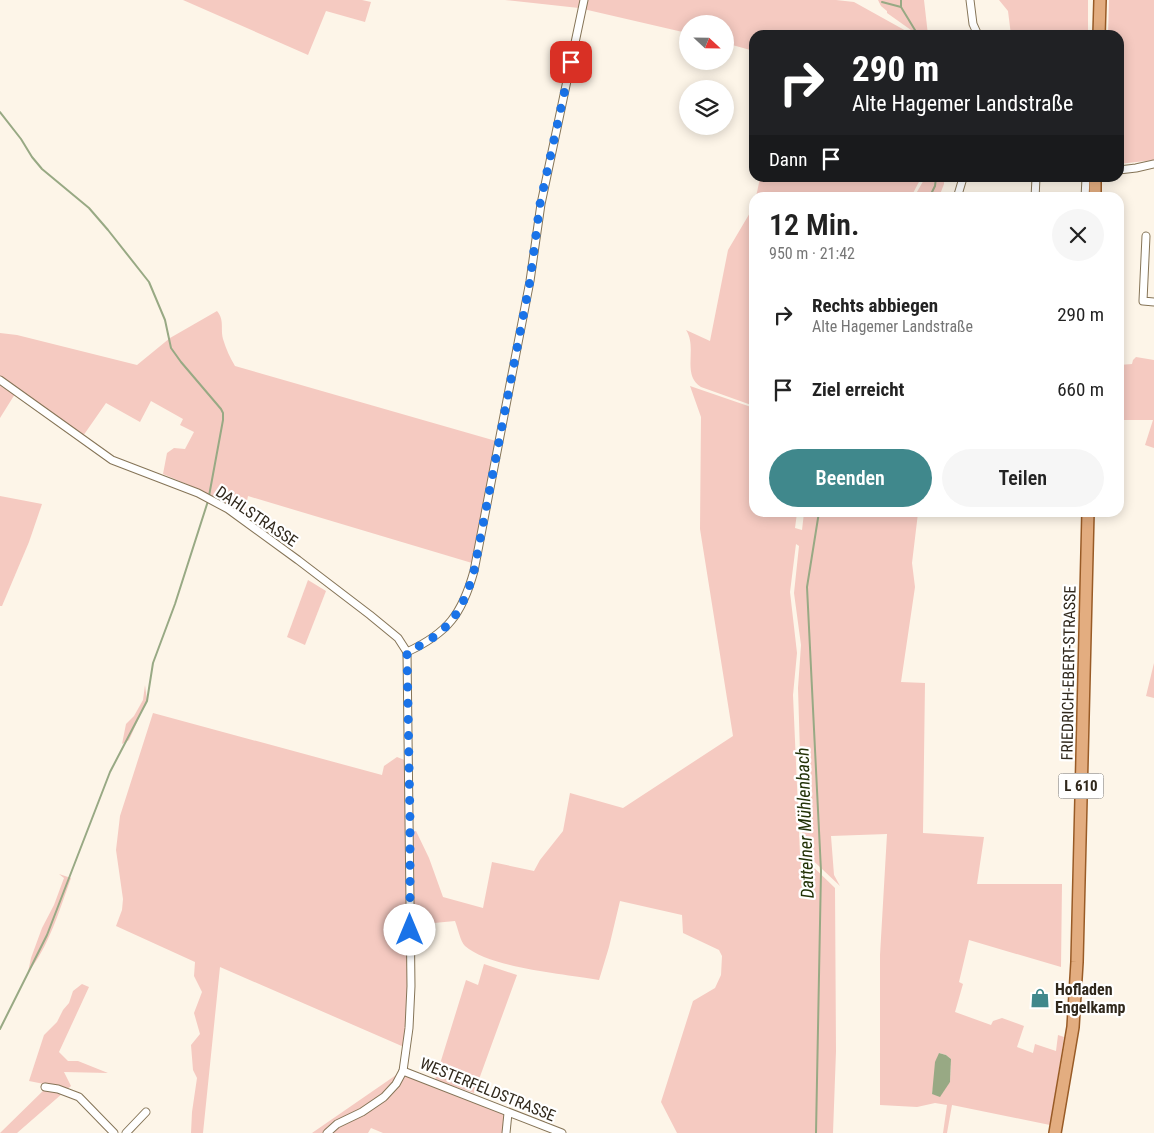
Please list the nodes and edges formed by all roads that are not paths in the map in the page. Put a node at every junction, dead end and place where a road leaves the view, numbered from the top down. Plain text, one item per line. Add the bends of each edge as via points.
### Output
1 (584, 0) edge
2 (970, 0) edge
3 (1100, 0) edge
4 (976, 30) edge
5 (1099, 30) edge
6 (1154, 164) edge
7 (1124, 169) edge
8 (1146, 236) dead end
9 (1154, 302) edge
10 (0, 380) edge
11 (1088, 517) edge
12 (407, 652) junction
13 (403, 1070) junction
14 (45, 1087) dead end
15 (146, 1112) dead end
16 (508, 1113) junction
17 (114, 1133) edge
18 (126, 1133) edge
19 (327, 1133) edge
20 (506, 1133) edge
21 (562, 1133) edge
22 (1055, 1133) edge

1 - 12 street via 540,204 530,281 468,593 457,615 437,636
2 - 4 street
3 - 5 main road
6 - 7 street
8 - 9 street via 1143,301
10 - 12 street, DAHLSTRASSE via 112,460 198,493 228,509 370,615 398,638
11 - 22 main road, FRIEDRICH-EBERT-STRASSE / L 610 via 1077,962 1073,1027
12 - 13 street via 411,986
13 - 16 street, WESTERFELDSTRASSE
13 - 19 street via 384,1097
14 - 17 street via 79,1097
15 - 18 street
16 - 20 street
16 - 21 street, WESTERFELDSTRASSE

